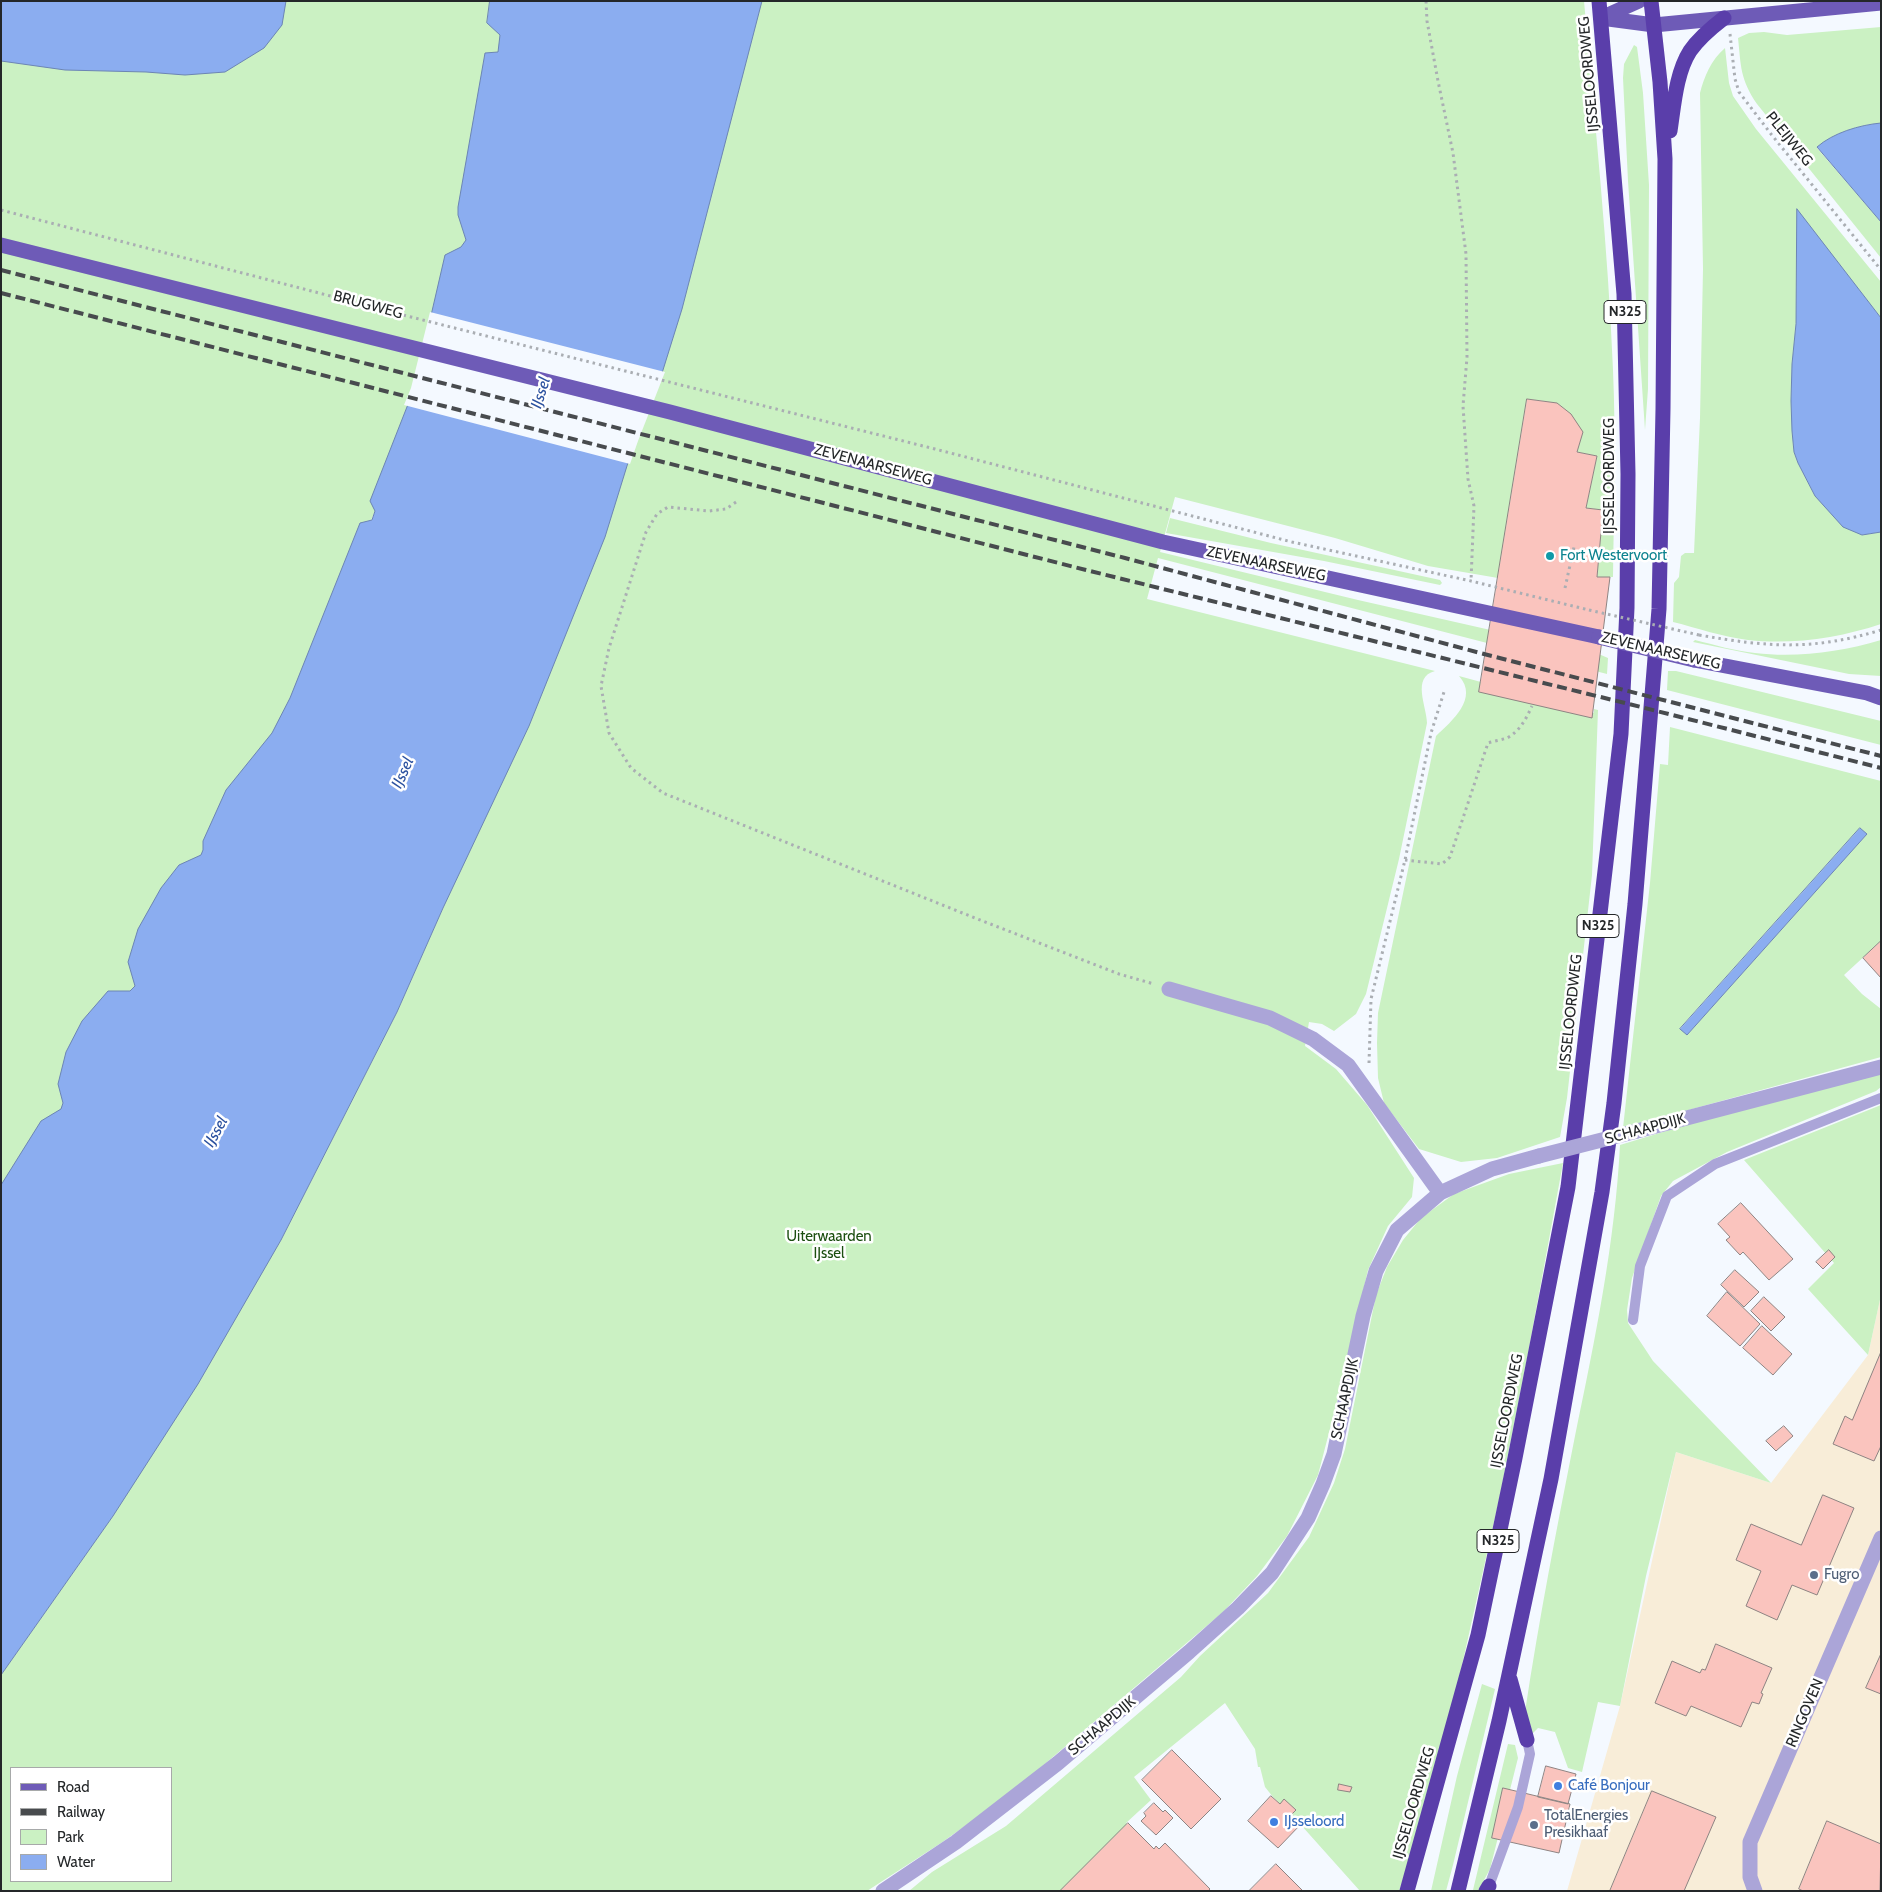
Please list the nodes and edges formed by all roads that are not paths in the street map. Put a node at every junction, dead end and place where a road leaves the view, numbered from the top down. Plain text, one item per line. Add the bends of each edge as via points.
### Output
1 (1599, 1) edge
2 (1639, 1) edge
3 (1651, 1) edge
4 (1881, 3) edge
5 (1601, 18) junction
6 (1726, 18) junction
7 (1654, 25) junction
8 (1665, 159) junction
9 (1, 245) edge
10 (670, 412) joint
11 (1877, 694) edge
12 (1169, 989) road end
13 (1881, 1067) edge
14 (1881, 1098) edge
15 (1440, 1193) junction
16 (1633, 1320) dead end
17 (1881, 1538) edge
18 (1509, 1675) junction
19 (1527, 1740) joint
20 (1488, 1888) edge
21 (883, 1891) edge
22 (1407, 1891) edge
23 (1458, 1891) edge
24 (1755, 1891) edge

1 - 5 highway, IJSSELOORDWEG / N325
2 - 5 main road
3 - 7 highway, N325
4 - 6 main road
5 - 7 main road
5 - 22 highway, IJSSELOORDWEG / N325 via 1625,311 1627,608 1621,734 1568,1187 1478,1636
6 - 7 main road
6 - 8 highway via 1699,39 1689,52 1675,97
7 - 8 highway, N325
8 - 18 highway, N325 via 1659,609 1635,904 1602,1192 1551,1479
9 - 10 main road, BRUGWEG
10 - 11 main road, ZEVENAARSEWEG, bridge via 1163,542 1694,660
12 - 15 street via 1270,1018 1314,1038 1348,1066
13 - 15 street, SCHAAPDIJK, bridge via 1492,1169
14 - 16 lane via 1715,1164 1667,1196 1640,1266
15 - 21 street, SCHAAPDIJK via 1397,1230 1376,1271 1363,1316 1334,1454 1308,1518 1272,1573 1196,1646 1058,1764 956,1842
17 - 24 street, RINGOVEN via 1750,1842 1750,1877
18 - 19 highway
18 - 23 highway, N325
19 - 20 lane via 1530,1754 1518,1807

